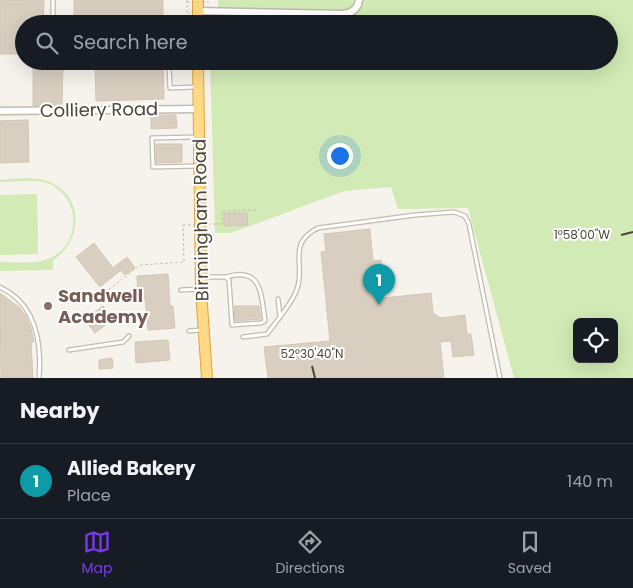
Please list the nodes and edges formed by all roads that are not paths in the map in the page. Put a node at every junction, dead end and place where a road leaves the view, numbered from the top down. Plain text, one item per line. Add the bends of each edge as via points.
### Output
1 (53, 0) edge
2 (358, 0) edge
3 (190, 1) edge
4 (192, 12) junction
5 (53, 15) edge
6 (194, 15) edge
7 (169, 70) edge
8 (198, 70) edge
9 (199, 87) junction
10 (199, 109) junction
11 (0, 112) edge
12 (200, 137) junction
13 (200, 166) junction
14 (202, 277) junction
15 (226, 277) junction
16 (0, 287) edge
17 (202, 289) junction
18 (181, 290) dead end
19 (278, 299) dead end
20 (280, 316) junction
21 (204, 330) junction
22 (189, 331) dead end
23 (129, 336) dead end
24 (243, 337) dead end
25 (69, 350) dead end
26 (39, 378) edge
27 (207, 378) edge
28 (500, 378) edge

1 - 5 lane
2 - 4 street via 356,8 347,13
3 - 4 highway
4 - 6 highway
7 - 9 lane via 170,88
8 - 9 highway, Birmingham Road
9 - 10 highway, Birmingham Road
10 - 11 street, Colliery Road
10 - 12 highway, Birmingham Road
12 - 13 highway, Birmingham Road
12 - 13 lane via 152,138 153,167
13 - 14 highway, Birmingham Road
14 - 15 lane
14 - 17 highway, Birmingham Road
15 - 15 lane via 229,280 232,325 265,321 260,287 249,276
16 - 26 lane via 18,298 33,319 40,345
17 - 18 lane
17 - 21 highway, Birmingham Road
19 - 20 lane
20 - 24 lane via 267,334
20 - 28 lane via 298,288 300,244 318,228 459,212 469,224
21 - 22 lane
21 - 27 highway, Birmingham Road
23 - 25 lane via 124,342

